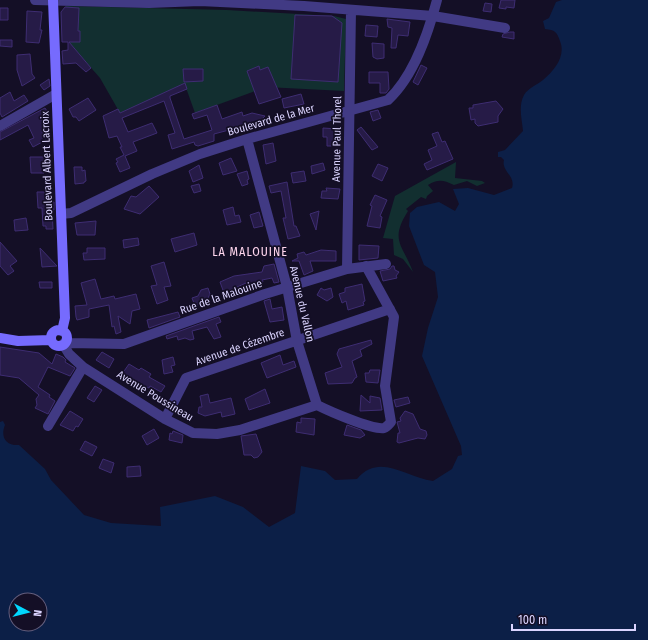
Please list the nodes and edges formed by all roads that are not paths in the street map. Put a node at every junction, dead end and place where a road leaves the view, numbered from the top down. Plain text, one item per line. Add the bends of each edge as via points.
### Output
1 (35, 0) edge
2 (94, 0) edge
3 (438, 0) edge
4 (53, 1) edge
5 (304, 3) edge
6 (351, 10) junction
7 (433, 16) junction
8 (505, 28) dead end
9 (56, 94) junction
10 (349, 110) junction
11 (0, 126) edge
12 (247, 139) junction
13 (61, 214) junction
14 (386, 264) dead end
15 (366, 266) junction
16 (347, 269) junction
17 (287, 287) junction
18 (390, 309) junction
19 (62, 331) junction
20 (0, 338) edge
21 (51, 340) junction
22 (298, 341) junction
23 (64, 343) junction
24 (83, 367) junction
25 (317, 405) junction
26 (165, 419) junction
27 (48, 426) dead end

1 - 4 street
2 - 4 street
2 - 5 street via 149,3
3 - 7 street, Boulevard de la Mer
4 - 9 street, Boulevard Albert Lacroix
5 - 6 street
6 - 7 street
6 - 10 street, Avenue Paul Thorel
7 - 8 street
7 - 10 street, Boulevard de la Mer via 414,61 394,94 388,100
9 - 11 street
9 - 13 street, Boulevard Albert Lacroix
10 - 12 street, Boulevard de la Mer
10 - 16 street, Avenue Paul Thorel
12 - 13 street, Boulevard de la Mer via 166,168 71,213
12 - 17 street, Avenue du Vallon
13 - 19 street, Boulevard Albert Lacroix via 65,318
14 - 15 street, Rue de la Malouine
15 - 16 street, Rue de la Malouine
15 - 18 street
16 - 17 street, Rue de la Malouine
17 - 22 street, Avenue du Vallon
17 - 23 street, Rue de la Malouine via 124,344
18 - 22 street, Avenue de Cézembre
18 - 25 street via 394,323 385,386 391,417 389,425 384,428 375,427
19 - 21 street via 55,331
19 - 23 street via 66,334
20 - 21 street via 18,341
21 - 23 street via 57,345
22 - 25 street, Avenue du Vallon
22 - 26 street, Avenue de Cézembre via 186,378
23 - 24 street, Avenue Poussineau via 69,354
24 - 26 street, Avenue Poussineau
24 - 27 street
25 - 26 street, Avenue Poussineau via 240,430 217,434 193,432

